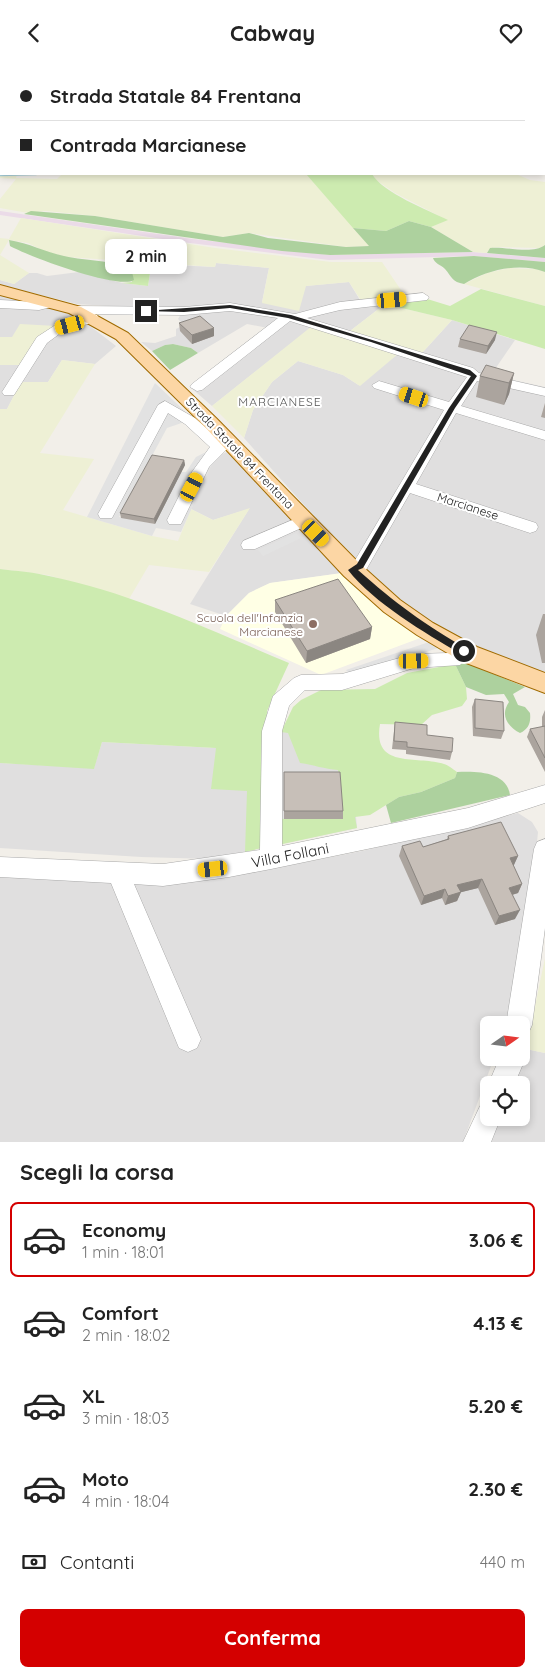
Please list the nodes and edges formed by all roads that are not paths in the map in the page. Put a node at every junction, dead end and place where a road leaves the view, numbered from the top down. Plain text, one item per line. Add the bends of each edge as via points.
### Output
1 (0, 290) edge
2 (423, 297) dead end
3 (51, 303) junction
4 (0, 304) edge
5 (75, 310) junction
6 (292, 317) junction
7 (93, 318) junction
8 (474, 376) junction
9 (378, 385) dead end
10 (197, 387) dead end
11 (10, 392) dead end
12 (545, 392) edge
13 (452, 408) junction
14 (545, 436) edge
15 (223, 443) junction
16 (406, 486) junction
17 (106, 514) dead end
18 (175, 520) dead end
19 (304, 520) junction
20 (530, 527) dead end
21 (249, 545) dead end
22 (352, 570) junction
23 (464, 651) junction
24 (545, 683) edge
25 (545, 794) edge
26 (545, 849) edge
27 (271, 859) junction
28 (0, 867) edge
29 (118, 873) junction
30 (520, 1016) edge
31 (188, 1039) dead end
32 (484, 1126) edge
33 (477, 1142) edge

1 - 3 main road, Strada Statale 84 Frentana
2 - 6 street via 360,304
3 - 4 street via 39,306
3 - 5 main road, Strada Statale 84 Frentana
5 - 6 street via 184,311 230,307
5 - 7 main road, Strada Statale 84 Frentana
6 - 8 street via 373,340 468,371
6 - 10 street
7 - 11 street via 58,329 42,340
7 - 15 main road, Strada Statale 84 Frentana via 133,345
8 - 12 street
8 - 13 street
9 - 13 street
13 - 14 street
13 - 16 street
15 - 17 street via 165,405
15 - 18 street via 209,455
15 - 19 main road, Strada Statale 84 Frentana
16 - 20 street, Marcianese
16 - 22 street via 360,566
19 - 21 street
19 - 22 main road, Strada Statale 84 Frentana
22 - 23 main road, Strada Statale 84 Frentana via 392,606
23 - 24 main road, Strada Statale 84 Frentana
23 - 27 street via 453,660 414,661 342,682 301,683 280,702 272,731
25 - 27 street, Villa Follani via 468,819
26 - 30 street
27 - 29 street, Villa Follani via 163,875
28 - 29 street, Villa Follani
29 - 31 street
32 - 33 street

